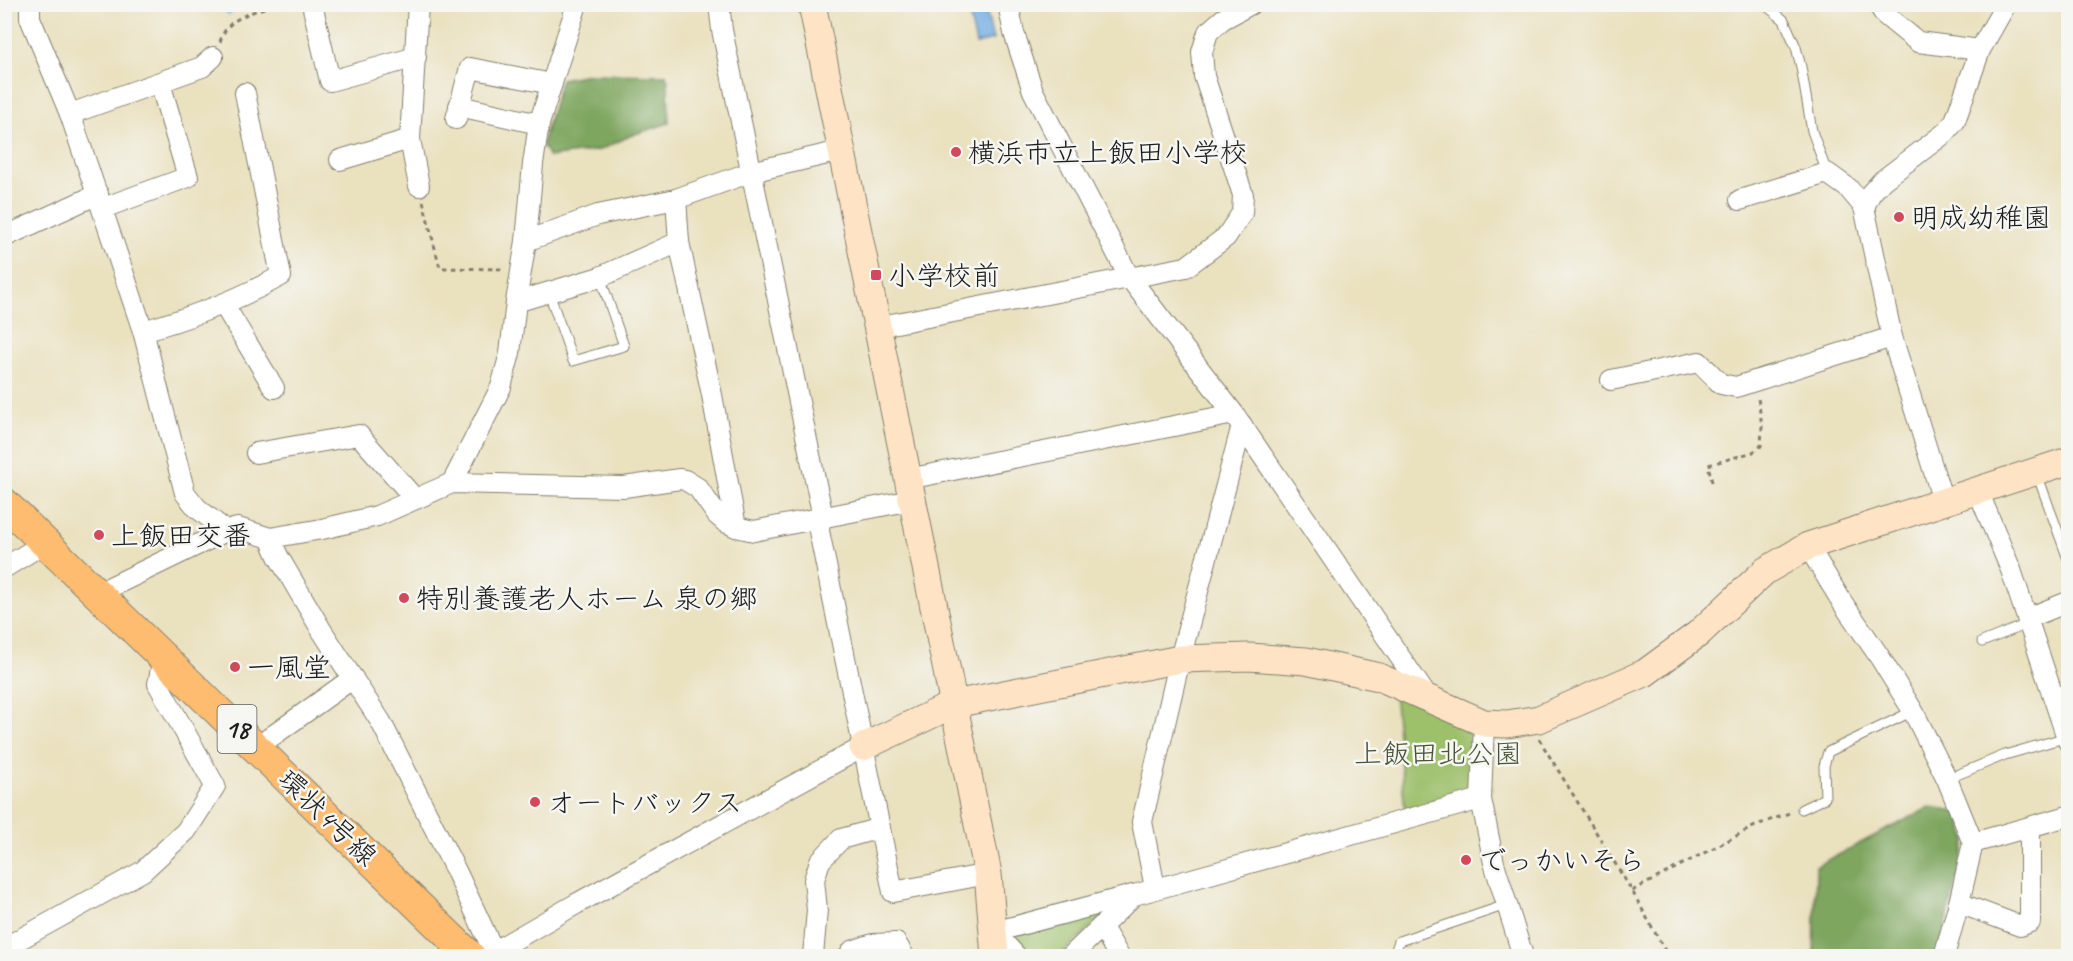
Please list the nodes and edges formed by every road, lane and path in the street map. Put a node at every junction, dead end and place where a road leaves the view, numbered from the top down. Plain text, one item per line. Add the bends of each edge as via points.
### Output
1 (30, 4) edge
2 (275, 4) edge
3 (312, 4) edge
4 (418, 4) edge
5 (577, 4) edge
6 (719, 4) edge
7 (812, 4) edge
8 (1008, 4) edge
9 (1764, 4) edge
10 (1878, 4) edge
11 (2006, 4) edge
12 (1243, 6) edge
13 (1980, 50) junction
14 (213, 57) joint
15 (416, 57) junction
16 (160, 83) junction
17 (552, 84) junction
18 (245, 93) dead end
19 (70, 114) junction
20 (539, 124) junction
21 (410, 139) junction
22 (840, 151) junction
23 (340, 160) dead end
24 (751, 172) junction
25 (1827, 173) junction
26 (419, 186) joint
27 (676, 200) junction
28 (1740, 200) dead end
29 (100, 201) junction
30 (1864, 207) junction
31 (4, 237) edge
32 (526, 241) junction
33 (680, 242) junction
34 (521, 269) junction
35 (600, 277) junction
36 (1129, 277) junction
37 (549, 293) junction
38 (516, 302) junction
39 (224, 305) junction
40 (876, 327) junction
41 (143, 331) junction
42 (1892, 337) junction
43 (1611, 380) dead end
44 (1755, 381) junction
45 (274, 388) dead end
46 (1238, 419) junction
47 (255, 453) dead end
48 (2068, 461) edge
49 (2036, 471) junction
50 (1712, 482) dead end
51 (452, 483) junction
52 (910, 490) junction
53 (1978, 491) junction
54 (415, 499) junction
55 (4, 503) edge
56 (1944, 504) junction
57 (819, 520) junction
58 (736, 527) junction
59 (226, 531) junction
60 (270, 538) junction
61 (46, 542) junction
62 (1808, 546) junction
63 (2068, 559) edge
64 (4, 568) edge
65 (98, 592) junction
66 (2068, 602) edge
67 (2029, 621) junction
68 (1982, 642) dead end
69 (163, 659) junction
70 (1180, 659) junction
71 (353, 678) junction
72 (1428, 698) junction
73 (954, 704) junction
74 (1913, 711) junction
75 (1528, 721) junction
76 (1484, 723) junction
77 (2068, 739) edge
78 (257, 747) junction
79 (863, 747) junction
80 (1947, 779) junction
81 (1481, 799) junction
82 (1802, 809) joint
83 (2068, 816) edge
84 (2030, 827) junction
85 (880, 828) junction
86 (1973, 843) junction
87 (988, 874) junction
88 (1155, 888) junction
89 (1632, 891) junction
90 (1134, 895) junction
91 (1959, 903) junction
92 (1506, 905) junction
93 (1102, 927) junction
94 (995, 944) edge
95 (4, 948) edge
96 (483, 955) edge
97 (813, 957) edge
98 (849, 957) edge
99 (904, 957) edge
100 (1016, 957) edge
101 (1071, 957) edge
102 (1119, 957) edge
103 (1398, 957) edge
104 (1523, 957) edge
105 (1668, 957) edge
106 (1944, 957) edge

1 - 19 street via 30,18
2 - 14 path via 227,25
3 - 15 street via 330,81
4 - 15 street
5 - 17 street
6 - 24 street
7 - 22 street
8 - 36 street via 1032,91
9 - 25 lane via 1784,20 1796,47 1812,131
10 - 13 street via 1885,15 1918,42
11 - 13 street
12 - 36 street via 1208,32 1202,52 1204,76 1244,195 1242,213 1226,237 1186,267
13 - 30 street via 1955,121 1883,180
14 - 16 street via 202,67
15 - 21 street
16 - 19 street
16 - 29 street via 188,177
17 - 20 street
17 - 20 street via 470,68 457,112
18 - 39 street via 281,276
19 - 29 street
20 - 32 street
21 - 23 street
21 - 26 street
22 - 24 street
22 - 40 street
24 - 27 street
24 - 57 street via 819,502
25 - 28 street
25 - 30 street via 1848,188
26 - 34 path via 440,268
27 - 32 street via 598,215
27 - 33 street
29 - 31 street
29 - 41 street
30 - 42 street
32 - 34 street
33 - 35 street
33 - 58 street
34 - 38 street
35 - 37 street
35 - 37 lane via 624,346 573,361
36 - 40 street
36 - 46 street
37 - 38 street
38 - 51 street via 501,387
39 - 41 street
39 - 45 street
40 - 52 street
41 - 59 street via 185,493
42 - 44 street
42 - 56 street
43 - 44 street via 1699,362 1721,384 1736,387
44 - 50 path via 1761,446 1708,465
46 - 52 street
46 - 70 street
46 - 72 street
47 - 54 street via 359,435
48 - 49 street
49 - 53 street
49 - 63 lane
51 - 54 street
51 - 58 street via 624,487 685,480 698,488 717,515
52 - 57 street
52 - 73 street
53 - 56 street
53 - 67 street
54 - 60 street via 376,516
55 - 61 main road, 環状4号線 / 18
56 - 62 street
57 - 58 street via 754,531
57 - 79 street
59 - 60 street via 238,528
59 - 65 street
60 - 71 street via 322,632
61 - 64 street
61 - 65 main road, 環状4号線 / 18
62 - 74 street
62 - 75 street via 1765,571 1698,634 1645,673
65 - 69 main road, 環状4号線 / 18
66 - 67 street
67 - 68 lane
67 - 77 street
69 - 78 main road, 環状4号線 / 18
69 - 95 street via 158,684 215,786 186,831 143,871
70 - 72 street via 1249,657 1306,661 1379,677
70 - 73 street
70 - 88 street via 1142,822
71 - 78 street
71 - 96 street via 381,722 458,876
72 - 76 street
73 - 79 street
73 - 87 street
74 - 80 street
74 - 82 lane via 1827,752 1824,798
75 - 76 street
75 - 89 path
76 - 81 street
77 - 80 lane via 2005,755
78 - 96 main road, 環状4号線 / 18
79 - 85 street
79 - 96 street
80 - 86 street
81 - 88 street
81 - 92 street
82 - 89 path via 1757,825
83 - 84 street
84 - 86 street
84 - 91 street via 2030,922 2020,926
85 - 87 street via 893,892
85 - 97 street via 841,839 820,861 814,880 817,910
86 - 91 street
87 - 94 street
88 - 90 street
89 - 105 path
90 - 93 street
90 - 94 street
91 - 106 street
92 - 103 lane via 1399,941
92 - 104 street
93 - 101 street
93 - 102 street
94 - 100 street
98 - 99 street via 852,951 873,944 896,943

